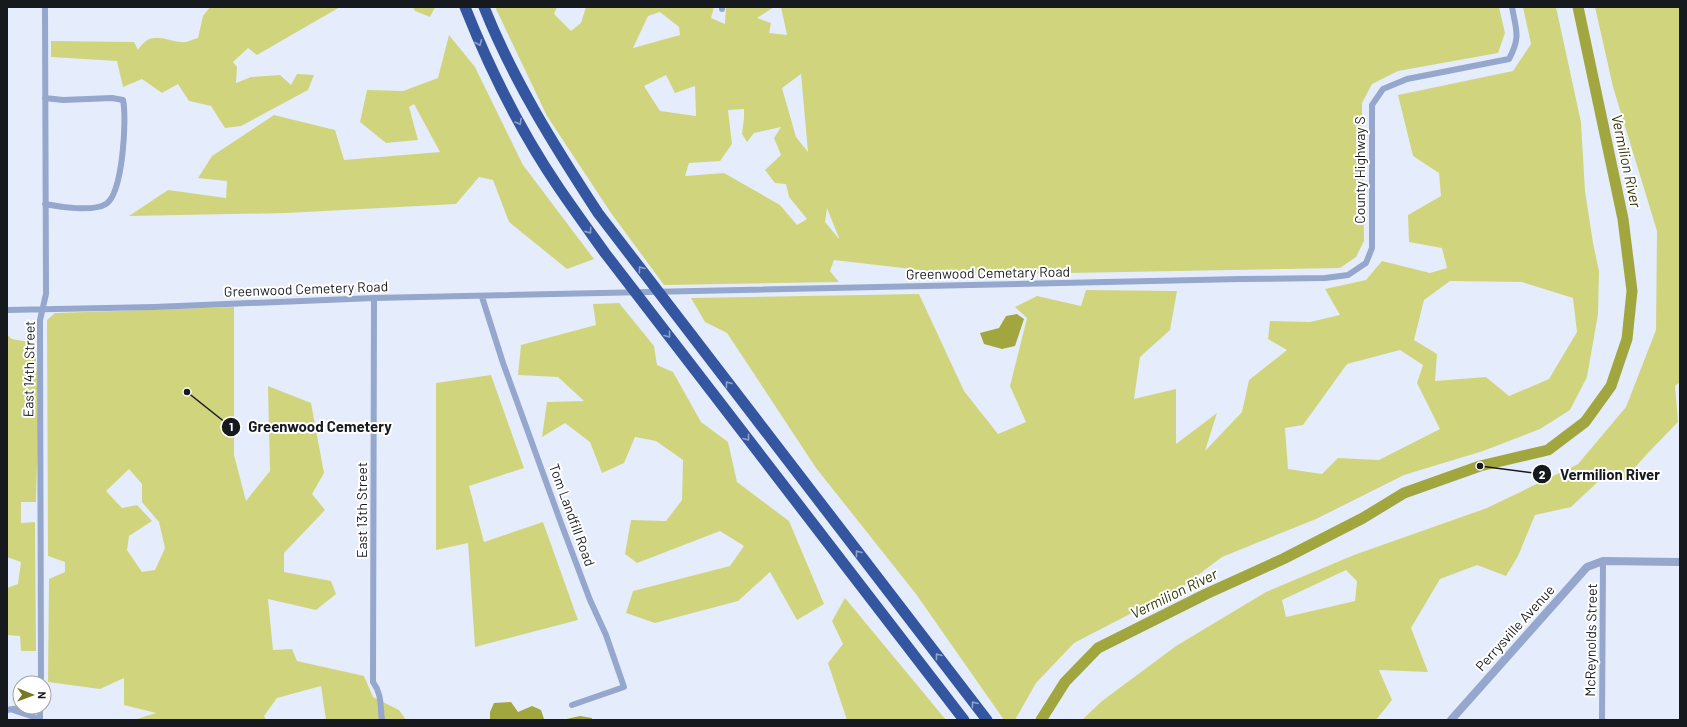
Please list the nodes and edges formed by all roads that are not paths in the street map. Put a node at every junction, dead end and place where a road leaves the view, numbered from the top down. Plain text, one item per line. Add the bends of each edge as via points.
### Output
1 (45, 7) edge
2 (464, 7) edge
3 (484, 7) edge
4 (1512, 7) edge
5 (45, 98) junction
6 (45, 204) junction
7 (1366, 263) joint
8 (606, 294) joint
9 (482, 297) junction
10 (374, 298) junction
11 (43, 309) junction
12 (7, 310) edge
13 (1603, 561) junction
14 (1680, 562) edge
15 (41, 675) edge
16 (572, 705) dead end
17 (10, 710) edge
18 (40, 720) edge
19 (382, 720) edge
20 (964, 720) edge
21 (987, 720) edge
22 (1451, 720) edge
23 (1602, 720) edge

1 - 5 street, East 14th Street
2 -> 20 highway via 482,50 517,118 558,188 605,253
21 -> 3 highway via 598,213 549,138 493,30
4 - 7 street, County Highway S via 1518,36 1509,59 1407,80 1384,89 1372,105 1372,248
5 - 6 street, East 14th Street
5 - 6 street via 112,98 123,100 125,108 121,167 112,198 101,206 90,208
6 - 11 street, East 14th Street via 46,294
7 - 8 street, Greenwood Cemetary Road via 1348,275 1325,278
8 - 9 street, Greenwood Cemetery Road
9 - 10 street, Greenwood Cemetery Road
9 - 16 street, Tom Landfill Road via 503,363 624,687
10 - 11 street, Greenwood Cemetery Road
10 - 19 street, East 13th Street via 373,682 381,698
11 - 12 street, Greenwood Cemetery Road
11 - 15 street, East 14th Street via 40,320
13 - 14 street
13 - 22 street, Perrysville Avenue via 1587,566
13 - 23 street, McReynolds Street
17 - 18 street

